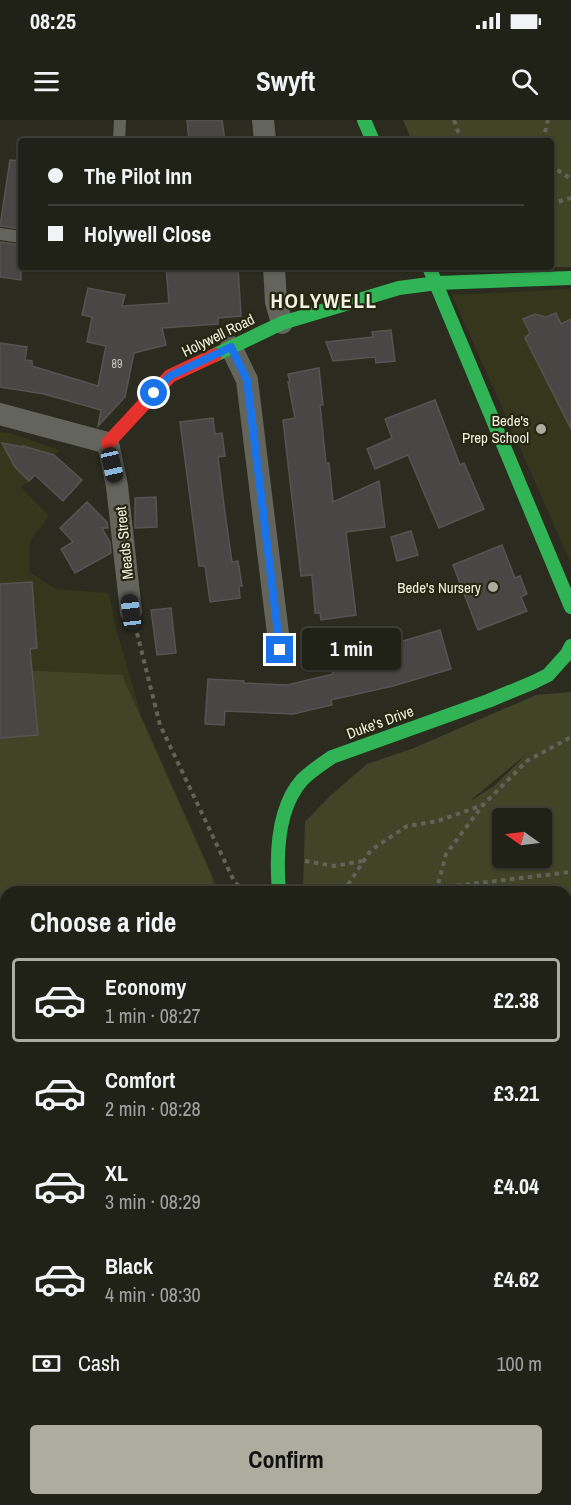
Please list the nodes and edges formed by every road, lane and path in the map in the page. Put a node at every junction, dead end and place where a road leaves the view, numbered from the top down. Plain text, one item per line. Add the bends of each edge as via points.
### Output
1 (120, 120) edge
2 (263, 120) edge
3 (364, 120) edge
4 (454, 120) edge
5 (548, 120) edge
6 (118, 138) edge
7 (265, 138) edge
8 (372, 138) edge
9 (461, 138) edge
10 (544, 138) edge
11 (554, 168) edge
12 (571, 179) edge
13 (571, 198) edge
14 (554, 203) edge
15 (0, 234) edge
16 (18, 237) edge
17 (274, 270) edge
18 (430, 270) edge
19 (571, 278) edge
20 (437, 284) junction
21 (282, 323) junction
22 (231, 347) junction
23 (0, 414) edge
24 (108, 443) junction
25 (571, 608) edge
26 (131, 612) joint
27 (571, 646) edge
28 (280, 650) dead end
29 (571, 737) edge
30 (483, 805) junction
31 (304, 861) dead end
32 (363, 861) junction
33 (571, 872) edge
34 (240, 886) edge
35 (279, 886) edge
36 (347, 886) edge
37 (438, 886) edge
38 (467, 886) edge

1 - 6 lane
2 - 7 street
3 - 8 main road
4 - 9 path
5 - 10 path
11 - 12 path
13 - 14 path
15 - 16 lane
17 - 21 street
18 - 20 main road
19 - 20 main road, Holywell Road
20 - 21 main road, Holywell Road via 399,288
20 - 25 main road
21 - 22 main road, Holywell Road
22 - 24 main road, Holywell Road via 170,376
22 - 28 street via 247,380
23 - 24 street
24 - 26 street, Meads Street via 117,486
26 - 34 path via 160,725
27 - 35 main road, Duke's Drive via 548,675 534,682 332,757 313,771 298,784 287,804 280,836
29 - 30 path via 527,761
30 - 32 path via 438,821 407,826 371,850
30 - 37 path via 446,854
31 - 32 path via 334,866
32 - 36 path
33 - 38 path

